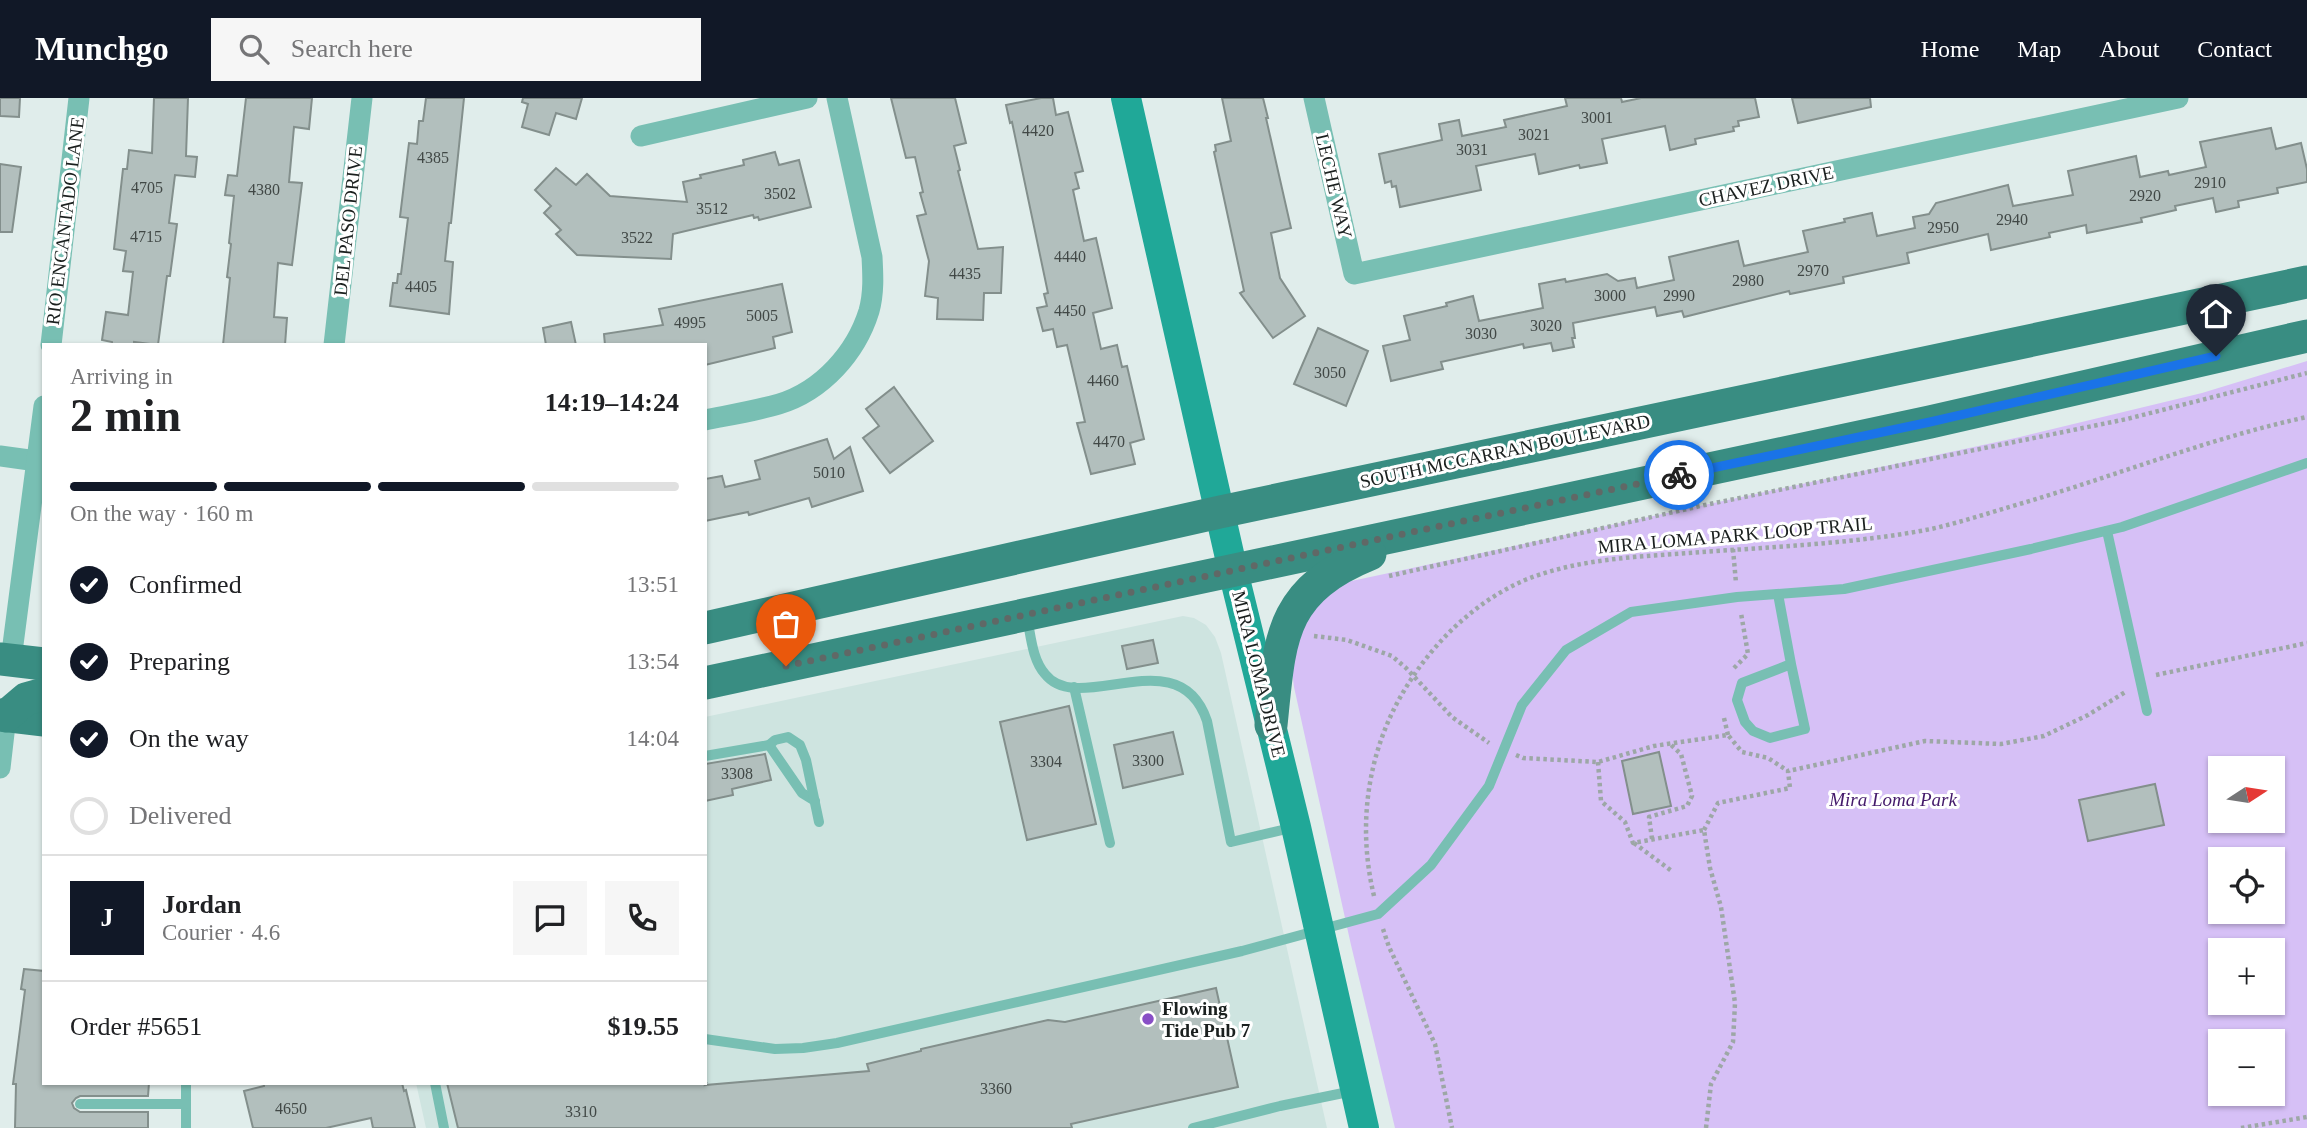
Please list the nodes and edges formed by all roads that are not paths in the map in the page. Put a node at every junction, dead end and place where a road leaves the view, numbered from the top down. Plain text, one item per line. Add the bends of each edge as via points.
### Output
1 (79, 98) edge
2 (362, 98) edge
3 (807, 98) edge
4 (837, 98) edge
5 (1126, 98) edge
6 (1314, 98) edge
7 (2178, 98) edge
8 (641, 135) dead end
9 (1354, 274) joint
10 (2307, 282) edge
11 (2307, 336) edge
12 (51, 343) edge
13 (334, 343) edge
14 (707, 420) edge
15 (42, 443) edge
16 (0, 456) edge
17 (41, 461) edge
18 (2307, 463) edge
19 (1220, 512) junction
20 (1429, 529) junction
21 (2107, 531) junction
22 (1233, 571) junction
23 (1778, 594) junction
24 (1027, 615) junction
25 (707, 628) edge
26 (4, 663) edge
27 (42, 664) edge
28 (1791, 664) junction
29 (707, 683) edge
30 (1074, 687) junction
31 (42, 695) edge
32 (2147, 710) dead end
33 (3, 715) edge
34 (42, 720) edge
35 (1271, 726) junction
36 (769, 745) junction
37 (707, 756) edge
38 (0, 768) edge
39 (815, 801) junction
40 (819, 822) dead end
41 (1296, 827) junction
42 (1110, 843) dead end
43 (1319, 930) junction
44 (707, 1039) edge
45 (186, 1085) edge
46 (435, 1085) edge
47 (1356, 1090) junction
48 (80, 1104) dead end
49 (186, 1104) junction
50 (186, 1128) edge
51 (444, 1128) edge
52 (1193, 1128) edge
53 (1364, 1128) edge

1 - 12 street, RIO ENCANTADO LANE
2 - 13 street, DEL PASO DRIVE
3 - 8 street
4 - 14 street via 872,257 869,310 847,355 806,392 780,404
5 - 19 main road, MIRA LOMA DRIVE
6 - 9 street, LECHE WAY
7 - 9 street, CHAVEZ DRIVE
10 - 19 main road, SOUTH MCCARRAN BOULEVARD
11 - 20 main road
15 - 17 street
16 - 17 street
17 - 26 street
18 - 21 lane
19 - 22 main road, MIRA LOMA DRIVE
19 - 25 main road, SOUTH MCCARRAN BOULEVARD
20 - 22 main road
20 - 35 main road via 1351,561 1305,596 1281,641
21 - 23 lane via 1844,589
21 - 32 lane
22 - 24 main road
22 - 35 main road, MIRA LOMA DRIVE
23 - 28 lane
23 - 43 lane via 1631,612 1566,650 1522,705 1489,786 1431,865 1378,914
24 - 29 main road
24 - 30 lane via 1038,665 1053,682
26 - 27 main road
28 - 28 lane via 1742,683 1737,699 1745,722 1770,738 1805,729
30 - 41 lane via 1160,681 1192,693 1207,721 1231,842
30 - 42 lane
31 - 33 main road
33 - 34 main road
33 - 38 street
35 - 41 main road, MIRA LOMA DRIVE
36 - 37 lane
36 - 39 lane via 802,793
36 - 39 lane via 788,737 800,745
39 - 40 lane
41 - 43 main road, MIRA LOMA DRIVE
43 - 44 lane via 837,1043 775,1049
43 - 47 main road, MIRA LOMA DRIVE
45 - 49 lane
46 - 51 lane
47 - 52 lane
47 - 53 main road, MIRA LOMA DRIVE
48 - 49 lane
49 - 50 lane

